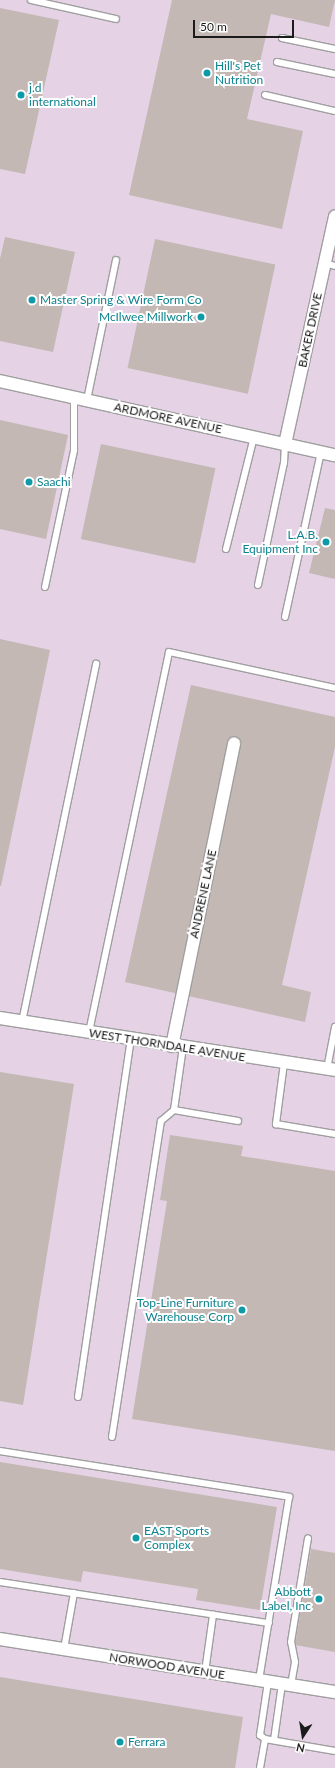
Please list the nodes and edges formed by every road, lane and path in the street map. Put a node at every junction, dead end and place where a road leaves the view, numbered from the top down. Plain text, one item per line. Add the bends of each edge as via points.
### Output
1 (31, 0) edge
2 (116, 19) dead end
3 (282, 38) dead end
4 (335, 49) edge
5 (277, 62) dead end
6 (335, 74) edge
7 (265, 95) dead end
8 (335, 111) edge
9 (335, 216) edge
10 (116, 260) dead end
11 (330, 265) edge
12 (0, 381) edge
13 (74, 398) junction
14 (87, 400) junction
15 (254, 437) junction
16 (285, 444) junction
17 (321, 452) junction
18 (335, 455) edge
19 (226, 549) dead end
20 (258, 585) dead end
21 (45, 587) dead end
22 (285, 617) dead end
23 (96, 664) dead end
24 (335, 688) edge
25 (234, 743) dead end
26 (0, 1018) edge
27 (22, 1022) junction
28 (335, 1027) edge
29 (89, 1032) junction
30 (131, 1039) junction
31 (177, 1046) junction
32 (284, 1063) junction
33 (331, 1070) edge
34 (174, 1110) junction
35 (238, 1121) dead end
36 (335, 1134) edge
37 (78, 1397) dead end
38 (112, 1437) dead end
39 (0, 1451) edge
40 (308, 1538) dead end
41 (0, 1582) edge
42 (74, 1594) junction
43 (214, 1615) junction
44 (269, 1623) junction
45 (0, 1639) edge
46 (64, 1650) junction
47 (205, 1672) junction
48 (264, 1681) junction
49 (287, 1685) junction
50 (335, 1692) edge
51 (265, 1738) junction
52 (274, 1740) junction
53 (335, 1751) edge
54 (260, 1768) edge

1 - 2 lane
3 - 4 lane
5 - 6 lane
7 - 8 lane
9 - 11 street, BAKER DRIVE
10 - 14 lane
11 - 16 street, BAKER DRIVE
12 - 13 street, ARDMORE AVENUE
13 - 14 street, ARDMORE AVENUE
13 - 21 lane via 74,450
14 - 15 street, ARDMORE AVENUE
15 - 16 street, ARDMORE AVENUE
15 - 19 lane
16 - 17 street, ARDMORE AVENUE
16 - 20 lane via 284,463
17 - 18 street, ARDMORE AVENUE
17 - 22 lane
23 - 27 lane
24 - 29 lane via 169,652
25 - 31 street, ANDRENE LANE
26 - 27 street, WEST THORNDALE AVENUE
27 - 29 street, WEST THORNDALE AVENUE
28 - 33 lane
29 - 30 street, WEST THORNDALE AVENUE
30 - 31 street, WEST THORNDALE AVENUE
30 - 37 lane
31 - 32 street, WEST THORNDALE AVENUE
31 - 34 lane
32 - 33 street, WEST THORNDALE AVENUE
32 - 36 lane via 276,1124
34 - 35 lane
34 - 38 lane via 161,1121
39 - 44 lane via 289,1498
40 - 49 lane via 291,1642 295,1662
41 - 42 lane
42 - 43 lane
42 - 46 lane
43 - 44 lane
43 - 47 lane
44 - 48 lane
45 - 46 street, NORWOOD AVENUE
46 - 47 street, NORWOOD AVENUE
47 - 48 street, NORWOOD AVENUE
48 - 49 street, NORWOOD AVENUE
48 - 51 lane via 260,1735
49 - 50 street, NORWOOD AVENUE
49 - 52 lane
51 - 52 lane
51 - 54 lane
52 - 53 lane

